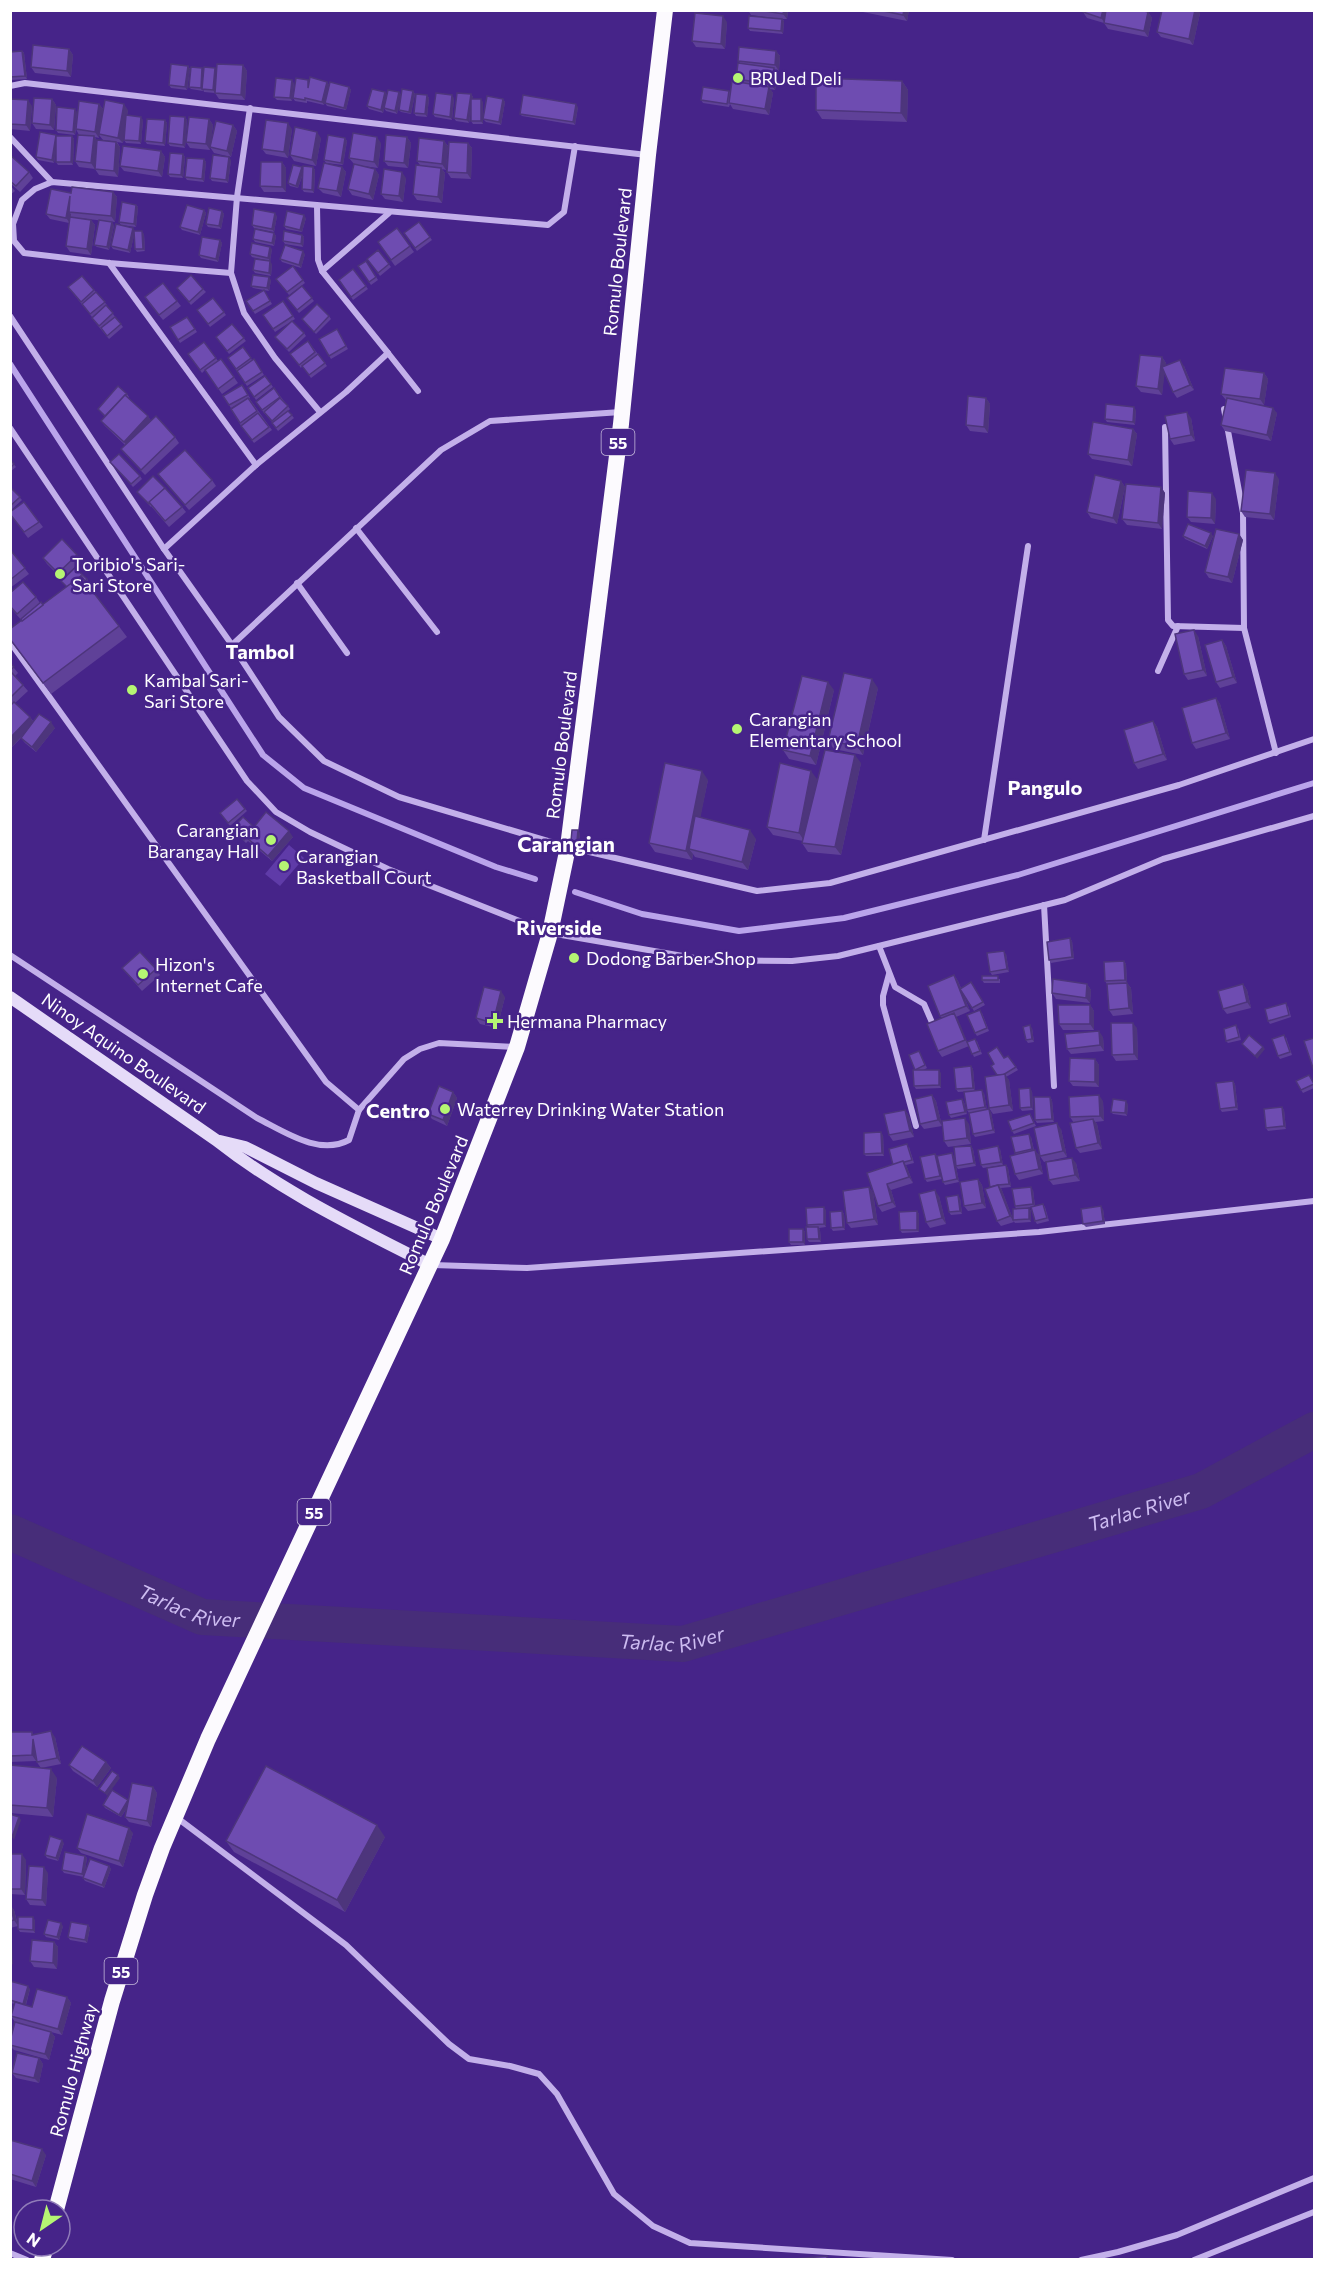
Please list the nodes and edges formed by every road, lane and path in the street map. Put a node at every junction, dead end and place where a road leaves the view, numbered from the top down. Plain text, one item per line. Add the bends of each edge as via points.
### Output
1 (665, 10) edge
2 (10, 86) edge
3 (250, 108) junction
4 (10, 137) edge
5 (575, 146) junction
6 (648, 155) junction
7 (52, 182) junction
8 (237, 197) junction
9 (317, 206) junction
10 (389, 213) junction
11 (109, 263) junction
12 (322, 271) junction
13 (231, 273) junction
14 (10, 316) edge
15 (388, 353) junction
16 (418, 391) dead end
17 (1224, 409) edge
18 (320, 412) junction
19 (622, 412) junction
20 (1165, 427) edge
21 (10, 428) edge
22 (256, 465) junction
23 (356, 528) junction
24 (1028, 546) dead end
25 (164, 549) junction
26 (297, 583) junction
27 (1178, 626) junction
28 (1244, 628) junction
29 (437, 632) dead end
30 (10, 642) edge
31 (232, 645) junction
32 (346, 652) dead end
33 (1158, 671) dead end
34 (1314, 739) edge
35 (1276, 753) junction
36 (1314, 816) edge
37 (984, 840) junction
38 (568, 847) junction
39 (1044, 905) junction
40 (550, 933) junction
41 (879, 946) junction
42 (10, 955) edge
43 (890, 974) junction
44 (10, 996) edge
45 (934, 1027) edge
46 (517, 1047) junction
47 (1054, 1086) dead end
48 (359, 1110) junction
49 (916, 1126) edge
50 (216, 1140) junction
51 (1314, 1201) edge
52 (442, 1239) junction
53 (430, 1265) junction
54 (208, 1739) joint
55 (175, 1816) junction
56 (1314, 2178) edge
57 (59, 2198) edge
58 (1314, 2212) edge
59 (10, 2253) edge
60 (27, 2259) edge
61 (952, 2259) edge
62 (1081, 2259) edge
63 (1194, 2259) edge

1 - 6 highway, Romulo Boulevard / 55
2 - 3 street via 25,83
3 - 5 street
3 - 8 street
4 - 7 street
5 - 6 street
5 - 10 street via 564,212 548,225
6 - 19 highway, Romulo Boulevard / 55
7 - 8 street
7 - 11 street via 35,189 22,201 13,224 14,241 24,253
8 - 9 street
8 - 13 street
9 - 10 street
9 - 12 street via 318,260
10 - 12 street
11 - 13 street
11 - 22 street
12 - 15 street
13 - 18 street via 244,313 274,358
14 - 25 street
15 - 16 street
15 - 18 street
17 - 28 street via 1243,513
18 - 22 street
19 - 23 street via 490,422 441,450
19 - 38 highway, Romulo Boulevard / 55
20 - 27 street via 1168,620
21 - 40 street via 247,781 276,812 388,868
22 - 25 street
23 - 26 street
23 - 29 street
24 - 37 street
25 - 31 street
26 - 31 street
26 - 32 street
27 - 28 street
27 - 33 street
28 - 35 street
30 - 48 street via 326,1082
31 - 38 street via 279,717 324,761 399,797
34 - 35 street
35 - 37 street
36 - 39 street via 1163,859
37 - 38 street via 830,883 757,891
38 - 40 highway, Romulo Boulevard / 55
39 - 41 street
39 - 47 street
40 - 41 street via 706,960 792,962
40 - 46 highway, Romulo Boulevard / 55
41 - 43 street
42 - 48 street via 257,1119 299,1139 338,1146 349,1140
43 - 45 street via 898,991 927,1008
43 - 49 street via 883,1005
44 - 50 main road, Ninoy Aquino Boulevard
46 - 48 street via 439,1043 420,1049 404,1059
46 - 52 highway, Romulo Boulevard / 55
50 - 52 main road, Ninoy Aquino Boulevard via 244,1147
50 - 53 main road, Ninoy Aquino Boulevard via 287,1190
51 - 53 street via 1039,1232 527,1268
52 - 53 highway, Romulo Boulevard / 55
53 - 54 highway, Romulo Boulevard / 55
54 - 55 highway, Romulo Highway / 55
55 - 57 highway, Romulo Highway / 55 via 112,2001
55 - 61 street via 346,1945 469,2059 539,2074 557,2094 614,2194 653,2226 690,2243
56 - 62 street via 1177,2235
58 - 63 street
59 - 60 street

